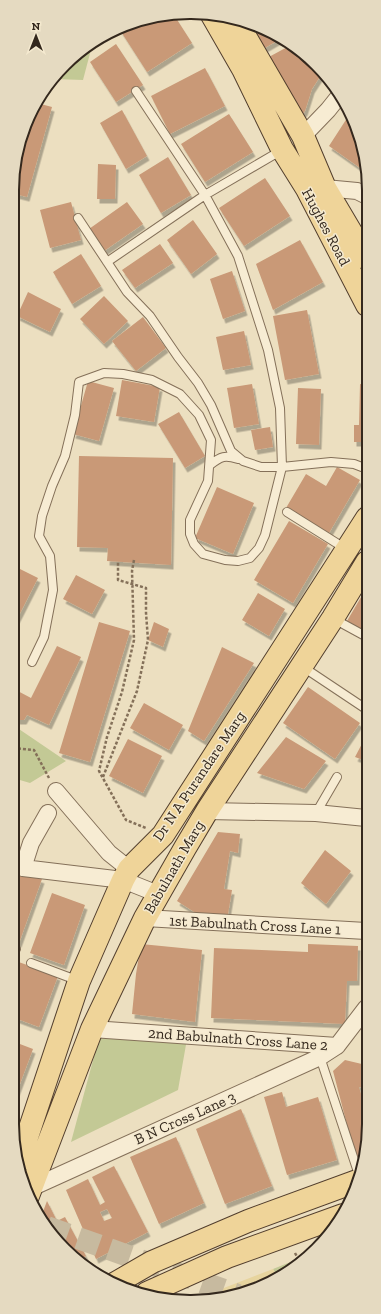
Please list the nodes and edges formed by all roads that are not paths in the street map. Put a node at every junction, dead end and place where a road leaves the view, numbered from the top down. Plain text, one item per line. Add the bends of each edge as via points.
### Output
1 (215, 20) edge
2 (239, 26) edge
3 (136, 91) dead end
4 (336, 100) edge
5 (304, 136) junction
6 (282, 149) junction
7 (325, 188) junction
8 (362, 192) edge
9 (205, 195) junction
10 (78, 218) dead end
11 (362, 251) edge
12 (107, 262) junction
13 (362, 295) edge
14 (243, 461) junction
15 (210, 465) junction
16 (282, 467) junction
17 (362, 467) edge
18 (287, 512) dead end
19 (362, 526) edge
20 (347, 549) junction
21 (362, 575) edge
22 (334, 618) junction
23 (362, 634) edge
24 (32, 662) dead end
25 (302, 667) junction
26 (362, 706) edge
27 (337, 777) dead end
28 (56, 791) road end
29 (207, 811) junction
30 (48, 813) dead end
31 (316, 813) junction
32 (362, 818) edge
33 (19, 864) edge
34 (19, 866) edge
35 (126, 875) junction
36 (158, 894) junction
37 (145, 918) junction
38 (362, 931) edge
39 (31, 963) dead end
40 (79, 981) junction
41 (362, 1013) edge
42 (92, 1029) junction
43 (337, 1046) junction
44 (320, 1057) junction
45 (21, 1154) edge
46 (356, 1167) edge
47 (351, 1183) edge
48 (32, 1188) edge
49 (33, 1191) edge
50 (333, 1219) edge
51 (121, 1280) edge
52 (152, 1291) edge

1 - 6 main road, Hughes Road
2 - 5 main road
3 - 9 lane
4 - 5 street
5 - 6 main road
5 - 7 main road
6 - 9 lane
6 - 13 main road, Hughes Road via 307,189
7 - 8 street
7 - 11 main road
9 - 12 lane
9 - 16 lane via 238,256 268,350 280,408
10 - 12 lane
12 - 14 lane via 127,292 150,316 198,383 211,404 231,452
14 - 15 lane via 229,456 219,458
14 - 16 lane via 261,467
15 - 16 lane via 208,480 190,520 190,534 194,544 203,554 238,561 250,558 259,548 265,535
15 - 24 lane via 211,440 199,415 180,394 152,380 123,374 104,373 78,382 75,415 65,456 42,516 39,536 50,556 53,590 44,637
16 - 17 lane via 331,462
18 - 20 lane
19 - 20 main road, Dr N A Purandare Marg
20 - 35 main road, Dr N A Purandare Marg via 163,835
21 - 22 main road, Babulnath Marg
22 - 23 lane
22 - 25 main road, Babulnath Marg
25 - 26 lane
25 - 29 main road, Babulnath Marg
27 - 31 lane
28 - 35 street
29 - 31 street
29 - 36 main road, Babulnath Marg
30 - 33 street
31 - 32 street
34 - 35 street
35 - 36 street
35 - 40 main road, Dr N A Purandare Marg
36 - 37 main road, Babulnath Marg
37 - 38 street, 1st Babulnath Cross Lane 1
37 - 42 main road, Babulnath Marg
39 - 40 lane
40 - 45 main road, Dr N A Purandare Marg
41 - 43 street, 2nd Babulnath Cross Lane 2
42 - 43 street, 2nd Babulnath Cross Lane 2
42 - 48 main road, Babulnath Marg
43 - 44 street, B N Cross Lane 3
44 - 46 lane
44 - 49 street, B N Cross Lane 3
47 - 51 main road via 248,1221 152,1262
50 - 52 main road via 227,1257

